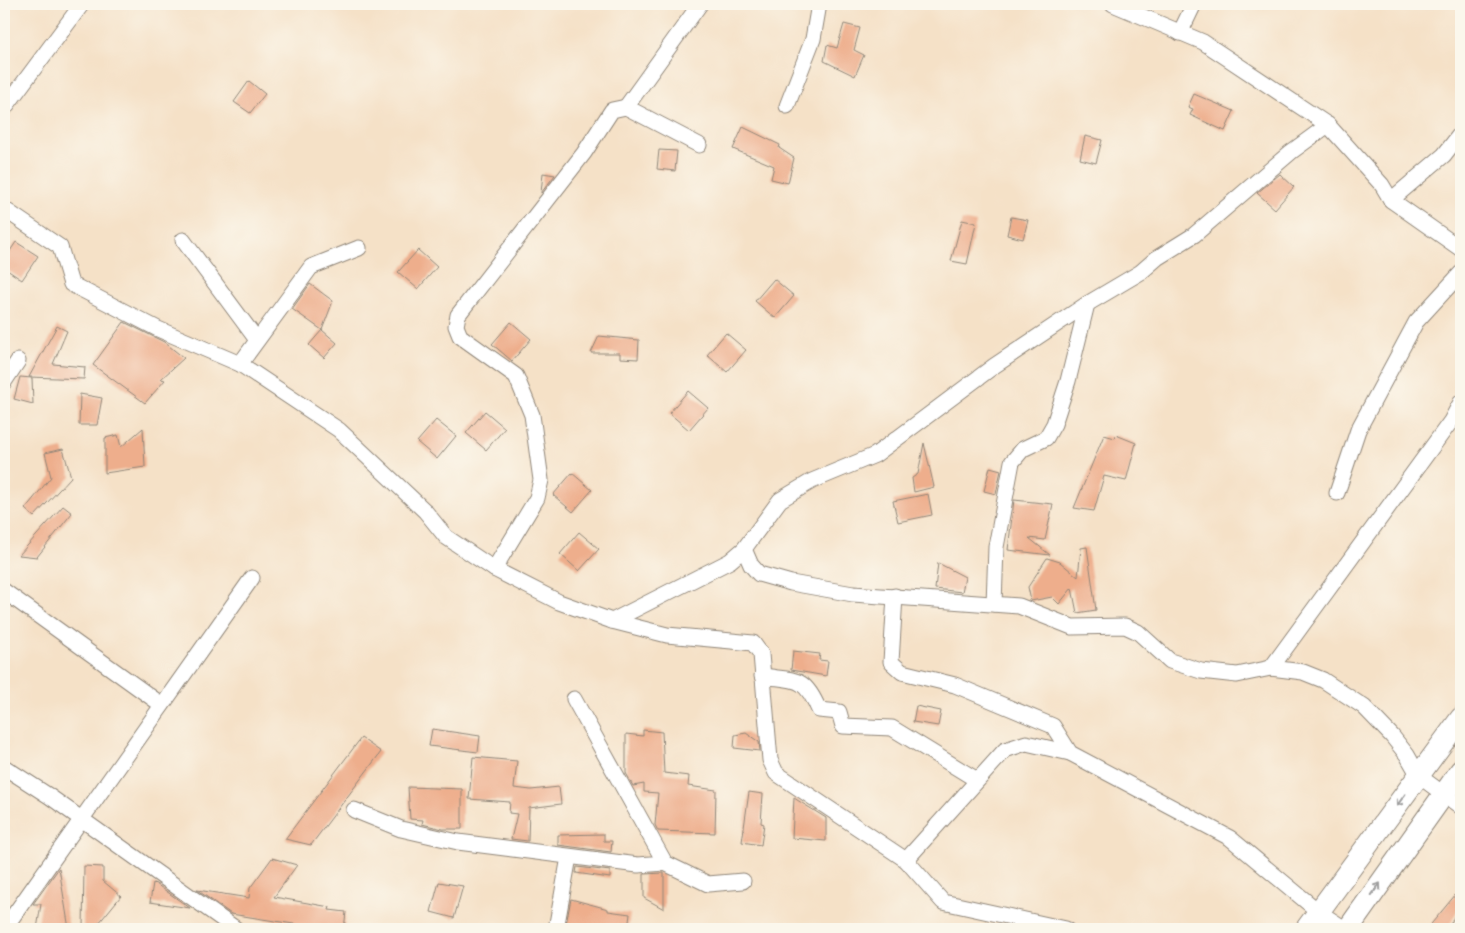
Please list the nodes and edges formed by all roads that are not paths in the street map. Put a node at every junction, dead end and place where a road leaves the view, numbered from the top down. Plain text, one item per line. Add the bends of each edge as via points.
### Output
1 (82, 4) edge
2 (700, 4) edge
3 (819, 4) edge
4 (1113, 4) edge
5 (1194, 4) edge
6 (1180, 33) junction
7 (788, 106) dead end
8 (4, 108) edge
9 (626, 108) junction
10 (1328, 125) junction
11 (1461, 133) edge
12 (699, 145) dead end
13 (1391, 200) junction
14 (4, 209) edge
15 (183, 240) dead end
16 (360, 248) dead end
17 (1461, 249) edge
18 (1461, 273) edge
19 (1087, 304) junction
20 (258, 340) junction
21 (18, 361) dead end
22 (240, 364) junction
23 (4, 382) edge
24 (1461, 402) edge
25 (1337, 493) dead end
26 (744, 549) junction
27 (494, 570) junction
28 (252, 578) dead end
29 (4, 591) edge
30 (895, 596) junction
31 (994, 604) junction
32 (612, 621) junction
33 (1271, 668) junction
34 (762, 676) junction
35 (574, 699) dead end
36 (162, 705) junction
37 (1461, 718) edge
38 (1070, 753) junction
39 (4, 767) edge
40 (1461, 770) edge
41 (1419, 776) junction
42 (977, 780) junction
43 (1443, 794) junction
44 (1461, 807) edge
45 (354, 810) dead end
46 (82, 819) junction
47 (569, 857) junction
48 (906, 860) junction
49 (665, 863) junction
50 (743, 881) dead end
51 (1318, 912) junction
52 (4, 929) edge
53 (236, 929) edge
54 (556, 929) edge
55 (1066, 929) edge
56 (1306, 929) edge
57 (1346, 929) edge

1 - 8 street
2 - 9 street
3 - 7 street via 813,39
4 - 6 street
5 - 6 street
6 - 10 street via 1203,42
9 - 12 street
9 - 27 street via 612,110 584,153 458,315 456,326 460,336 516,376 532,415 541,480 536,498
10 - 13 street via 1382,185
10 - 19 street via 1291,152 1194,235
11 - 13 street via 1444,155
13 - 17 street
14 - 22 street via 60,247 71,284 158,329
15 - 20 street
16 - 20 street via 311,267
18 - 25 street via 1416,322 1358,430
19 - 26 street via 994,366 875,455 812,481 780,500
19 - 31 street via 1054,424 1046,438 1023,449 1012,462 996,547
20 - 22 street
21 - 23 street
22 - 27 street via 339,430 425,511 446,537
24 - 33 street via 1451,421
26 - 30 street via 751,565 765,577 853,594
26 - 32 street via 730,561
27 - 32 street via 559,602
28 - 36 street
29 - 36 street
30 - 31 street
30 - 38 street via 892,662 902,672 955,685 1053,726
31 - 33 street via 1019,606 1072,627 1125,626 1138,632 1170,661 1201,671 1237,674
32 - 34 street via 666,635 753,643 761,654
33 - 41 street via 1304,672 1323,680 1364,708 1392,736
34 - 42 street via 801,681 810,690 819,710 839,712 843,726 892,728
34 - 48 street via 770,760 776,773
35 - 49 street
36 - 46 street
37 - 41 main road
38 - 42 street via 1026,743 1005,750
38 - 51 street via 1230,838
39 - 46 street
40 - 43 main road
41 - 43 street
41 -> 51 main road
42 - 48 street
43 - 44 street
57 -> 43 main road
45 - 47 street via 402,829 458,842
46 - 52 street
46 - 53 street
47 - 49 street via 638,865
47 - 54 street
48 - 55 street via 943,902
49 - 50 street via 708,884
51 - 56 main road
51 - 57 street

